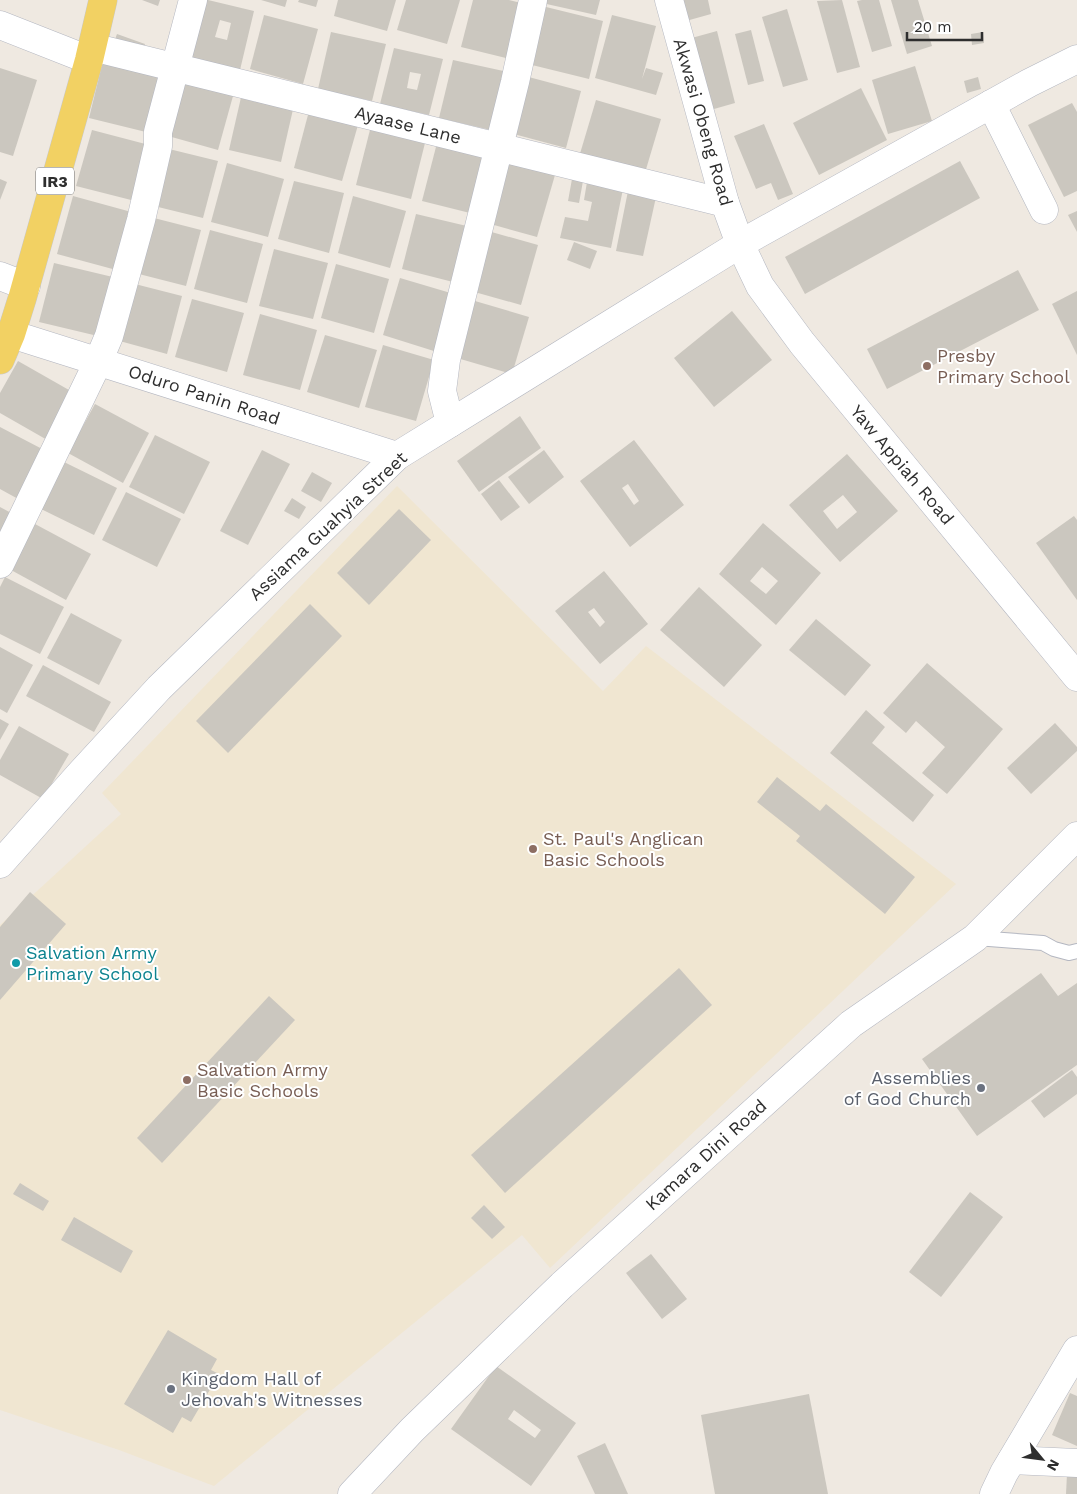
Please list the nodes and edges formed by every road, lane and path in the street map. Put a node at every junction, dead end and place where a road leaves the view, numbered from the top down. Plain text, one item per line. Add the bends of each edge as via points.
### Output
1 (103, 0) edge
2 (193, 0) edge
3 (533, 0) edge
4 (669, 0) edge
5 (0, 25) edge
6 (90, 53) junction
7 (1077, 59) edge
8 (176, 67) junction
9 (991, 104) junction
10 (499, 148) junction
11 (725, 203) junction
12 (1044, 210) dead end
13 (740, 244) junction
14 (0, 276) edge
15 (26, 286) junction
16 (11, 334) junction
17 (0, 360) edge
18 (98, 362) junction
19 (450, 423) junction
20 (397, 456) junction
21 (0, 564) edge
22 (1077, 677) edge
23 (1077, 836) edge
24 (0, 864) edge
25 (975, 938) junction
26 (1077, 951) edge
27 (1074, 1361) edge
28 (1012, 1460) junction
29 (1077, 1463) edge
30 (352, 1494) edge
31 (994, 1494) edge

1 - 6 main road, IR3
2 - 8 street
3 - 10 street
4 - 11 street, Akwasi Obeng Road
5 - 6 street, Ayaase Lane
6 - 8 street, Ayaase Lane
6 - 15 main road, IR3
7 - 9 street, Assiama Guahyia Street
8 - 10 street, Ayaase Lane
8 - 18 street via 158,132 158,146 141,220 109,336
9 - 12 street
9 - 13 street, Assiama Guahyia Street
10 - 11 street, Ayaase Lane
10 - 19 street via 446,360 442,391
11 - 13 street, Akwasi Obeng Road
13 - 19 street, Assiama Guahyia Street
13 - 22 street, Yaw Appiah Road via 760,286 802,343
14 - 15 street
15 - 16 main road, IR3
16 - 17 main road, IR3
16 - 18 street, Oduro Panin Road
18 - 20 street, Oduro Panin Road
18 - 21 street
19 - 20 street, Assiama Guahyia Street
20 - 24 street, Assiama Guahyia Street via 159,688
23 - 25 street, Kamara Dini Road
25 - 26 lane via 1043,943 1069,953
25 - 30 street, Kamara Dini Road via 851,1024 562,1285 412,1430
27 - 28 street
28 - 29 street
28 - 31 street

